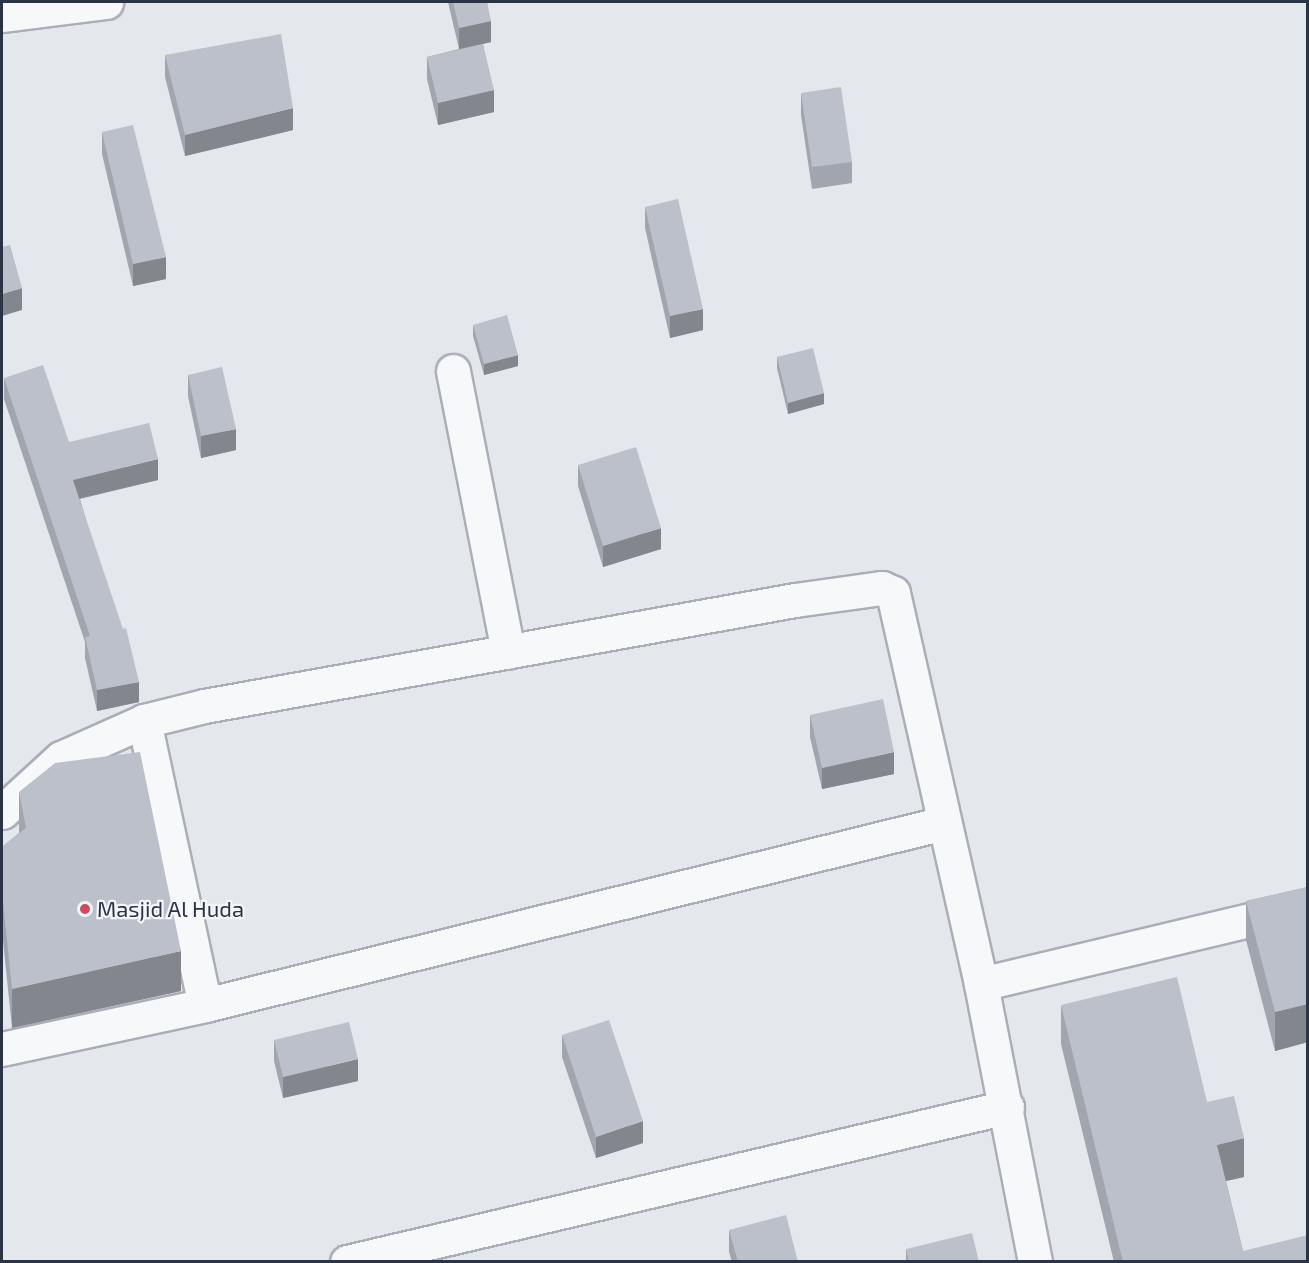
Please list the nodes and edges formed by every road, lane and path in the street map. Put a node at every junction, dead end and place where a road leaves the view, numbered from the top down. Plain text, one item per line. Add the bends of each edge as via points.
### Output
1 (106, 2) edge
2 (2, 15) edge
3 (453, 371) dead end
4 (508, 652) junction
5 (144, 721) junction
6 (2, 812) edge
7 (944, 823) junction
8 (1308, 906) edge
9 (981, 984) junction
10 (205, 1005) junction
11 (2, 1049) edge
12 (1007, 1107) junction
13 (347, 1262) edge
14 (1035, 1262) edge

1 - 2 street
3 - 4 street
4 - 5 street via 204,706
4 - 7 street via 882,588 892,593 896,601
5 - 6 street via 61,758
5 - 10 street
7 - 9 street
7 - 10 street
8 - 9 street
9 - 12 street
10 - 11 street
12 - 13 street
12 - 14 street

